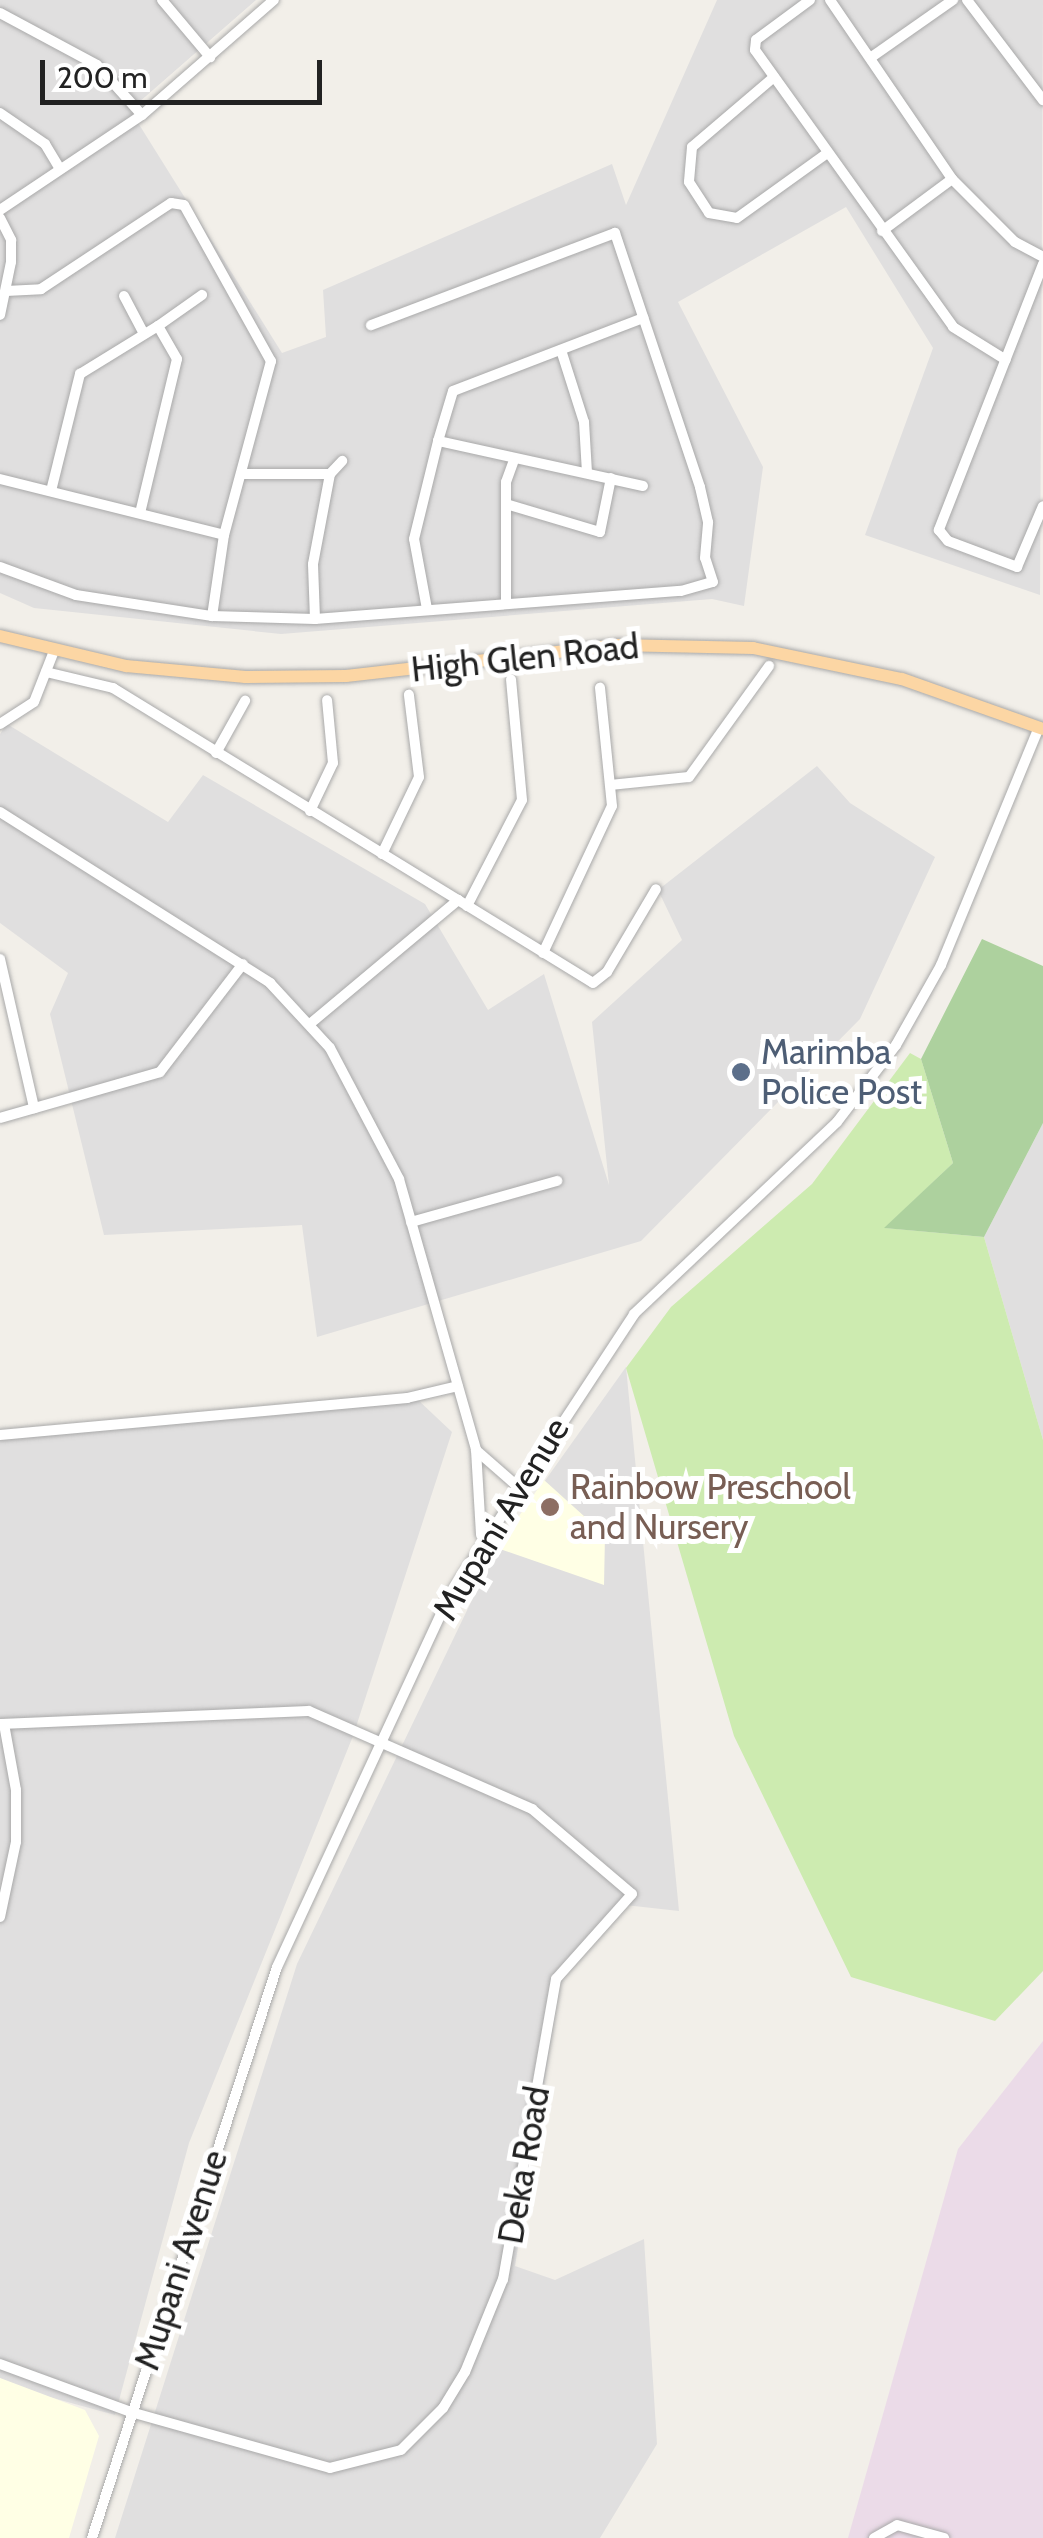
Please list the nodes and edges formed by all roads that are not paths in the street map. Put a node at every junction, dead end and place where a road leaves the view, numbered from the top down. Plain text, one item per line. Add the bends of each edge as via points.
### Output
1 (162, 0) edge
2 (274, 0) edge
3 (810, 0) edge
4 (830, 0) edge
5 (953, 0) edge
6 (968, 0) edge
7 (0, 13) edge
8 (873, 56) junction
9 (210, 57) junction
10 (774, 77) junction
11 (1043, 100) edge
12 (0, 114) edge
13 (142, 115) junction
14 (826, 154) junction
15 (60, 168) junction
16 (952, 179) junction
17 (0, 210) edge
18 (0, 218) edge
19 (882, 231) junction
20 (1043, 260) edge
21 (6, 291) junction
22 (202, 295) dead end
23 (124, 296) dead end
24 (0, 316) edge
25 (644, 318) junction
26 (371, 325) dead end
27 (158, 326) junction
28 (143, 332) junction
29 (561, 350) junction
30 (1006, 360) junction
31 (438, 441) junction
32 (514, 460) junction
33 (342, 461) dead end
34 (588, 472) junction
35 (243, 474) junction
36 (330, 474) junction
37 (612, 478) junction
38 (0, 479) edge
39 (643, 486) dead end
40 (51, 492) junction
41 (506, 504) junction
42 (1043, 506) edge
43 (140, 514) junction
44 (224, 535) junction
45 (0, 566) edge
46 (506, 602) junction
47 (427, 609) junction
48 (212, 616) junction
49 (315, 619) junction
50 (0, 636) edge
51 (54, 651) junction
52 (769, 666) dead end
53 (46, 672) junction
54 (511, 679) dead end
55 (600, 688) dead end
56 (409, 695) dead end
57 (327, 700) dead end
58 (245, 701) dead end
59 (0, 724) edge
60 (1042, 725) edge
61 (216, 753) junction
62 (610, 785) junction
63 (310, 810) junction
64 (0, 812) edge
65 (382, 854) junction
66 (656, 889) dead end
67 (462, 903) junction
68 (543, 952) junction
69 (0, 959) edge
70 (244, 964) junction
71 (6, 1003) edge
72 (311, 1023) junction
73 (34, 1108) junction
74 (0, 1118) edge
75 (557, 1181) dead end
76 (411, 1222) junction
77 (458, 1386) junction
78 (0, 1435) edge
79 (476, 1450) junction
80 (516, 1485) junction
81 (480, 1539) junction
82 (2, 1724) edge
83 (382, 1739) junction
84 (0, 1917) edge
85 (0, 2364) edge
86 (131, 2412) junction
87 (92, 2538) edge
88 (874, 2538) edge
89 (944, 2538) edge

1 - 9 street
2 - 9 street
3 - 10 street via 754,42
4 - 8 street
5 - 8 street
6 - 11 street
7 - 13 street via 98,65
8 - 16 street
9 - 13 street
10 - 14 street
10 - 14 street via 692,148 690,182 709,213 737,218
12 - 15 street via 45,144
13 - 15 street
14 - 19 street
15 - 17 street
16 - 19 street
16 - 20 street via 1015,242
18 - 21 street via 11,240
19 - 30 street via 957,332
20 - 30 street
21 - 24 street
21 - 35 street via 41,289 171,203 182,203 270,361
22 - 27 street
23 - 28 street
25 - 26 street via 613,233
25 - 29 street
25 - 46 street via 700,487 713,582 680,591
27 - 28 street
27 - 43 street via 177,359
28 - 40 street via 80,374
29 - 31 street via 453,391
29 - 34 street via 584,422
30 - 42 street via 939,530 948,540 1016,567
31 - 32 street
31 - 47 street via 414,539
32 - 34 street
32 - 41 street
33 - 36 street
34 - 37 street
35 - 36 street
35 - 44 street
36 - 49 street via 313,564
37 - 39 street
37 - 41 street via 600,532
38 - 40 street
40 - 43 street
41 - 46 street
43 - 44 street
44 - 48 street
45 - 48 street via 76,595
46 - 47 street
47 - 49 street
48 - 49 street
50 - 51 main road, High Glen Road
51 - 53 street
51 - 60 main road, High Glen Road via 245,678 346,676 616,645 708,644 860,668
52 - 62 street via 688,777
53 - 59 street via 34,702
53 - 61 street via 113,688
54 - 67 street via 522,800
55 - 62 street
56 - 65 street via 418,777
57 - 63 street via 332,763
58 - 61 street
60 - 80 street, Mupani Avenue via 941,965 896,1045 836,1122 634,1314
61 - 63 street
62 - 68 street via 612,806
63 - 65 street
64 - 70 street
65 - 67 street
66 - 68 street via 600,979 593,982
67 - 68 street
67 - 72 street
69 - 71 street
70 - 72 street
70 - 73 street via 167,1067
71 - 73 street
72 - 76 street via 397,1172
73 - 74 street
75 - 76 street
76 - 77 street
77 - 78 street via 407,1398
77 - 79 street
79 - 80 street
79 - 81 street
80 - 81 street, Mupani Avenue
81 - 83 street, Mupani Avenue
82 - 83 street via 296,1708
82 - 84 street via 16,1790 16,1842
83 - 86 street, Mupani Avenue via 245,2052
83 - 86 street, Deka Road via 532,1809 632,1894 556,1979 518,2206 484,2331 443,2408 421,2434 401,2450 359,2466 330,2468
85 - 86 street
86 - 87 street, Mupani Avenue
88 - 89 street via 897,2525

